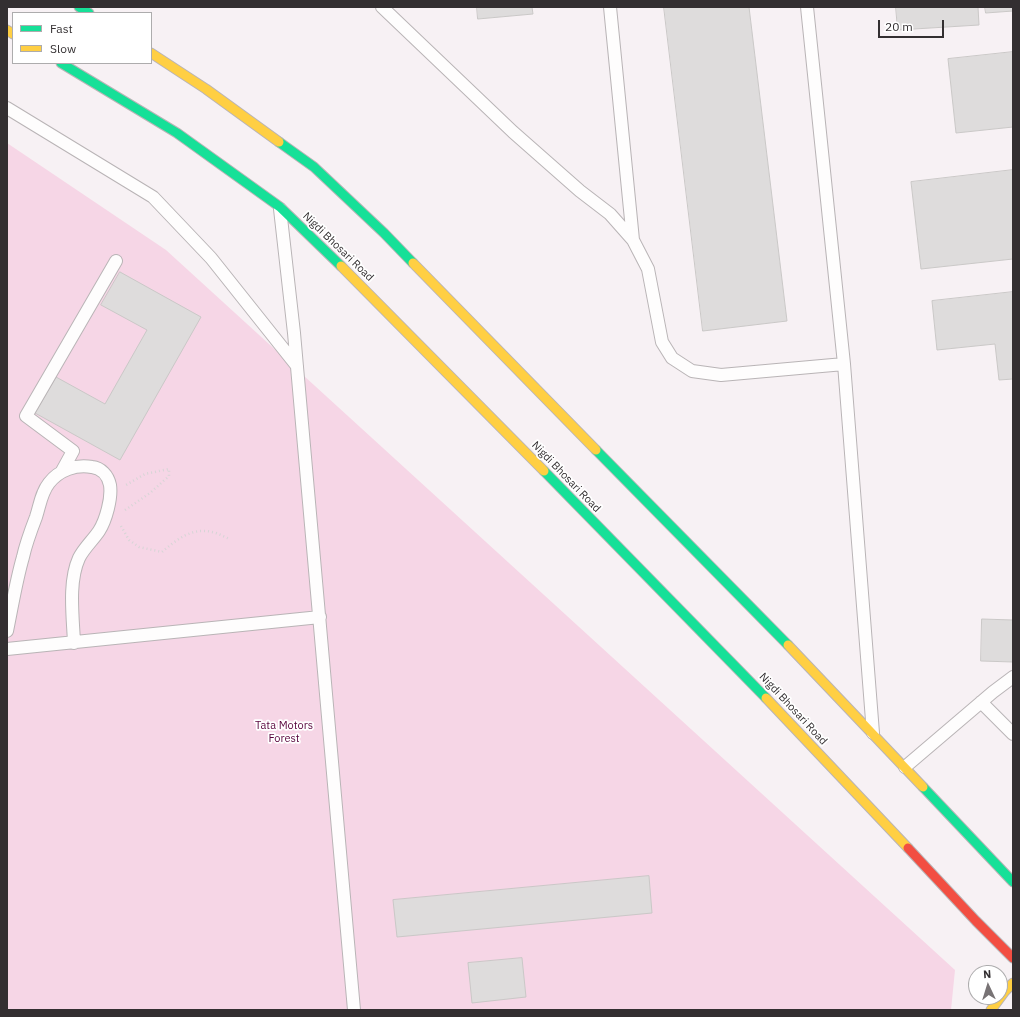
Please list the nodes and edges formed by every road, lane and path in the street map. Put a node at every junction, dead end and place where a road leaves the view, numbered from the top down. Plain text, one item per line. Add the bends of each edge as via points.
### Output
1 (382, 7) edge
2 (610, 7) edge
3 (807, 7) edge
4 (152, 54) edge
5 (63, 64) edge
6 (7, 108) edge
7 (280, 207) junction
8 (633, 240) junction
9 (116, 262) dead end
10 (844, 364) junction
11 (297, 366) junction
12 (62, 471) junction
13 (110, 495) junction
14 (124, 511) dead end
15 (121, 526) dead end
16 (230, 539) dead end
17 (320, 617) junction
18 (7, 631) edge
19 (74, 643) junction
20 (7, 649) edge
21 (1013, 677) edge
22 (981, 702) junction
23 (873, 734) junction
24 (1013, 734) edge
25 (904, 767) junction
26 (1013, 882) edge
27 (1013, 958) edge
28 (1013, 983) edge
29 (354, 1010) edge
30 (991, 1010) edge

1 - 8 lane via 513,132 610,214
2 - 8 lane
3 - 10 lane
4 - 23 main road via 314,166 384,233
5 - 7 main road, Nigdi Bhosari Road via 177,133
6 - 11 lane via 153,197 211,258
7 - 11 lane
7 - 27 main road, Nigdi Bhosari Road via 346,270 730,661
8 - 10 lane via 648,269 662,342 672,358 692,371 722,375
9 - 12 lane via 26,416 73,451
10 - 23 lane
11 - 17 lane
12 - 13 lane via 81,466 101,470 109,480
12 - 18 lane via 48,483 40,499 22,558
13 - 14 path via 145,474 169,469 169,476
13 - 19 lane via 100,530 79,559 76,570 72,597
15 - 16 path via 129,540 139,547 162,552 178,538 195,531 212,532
17 - 19 lane
17 - 29 lane
19 - 20 lane
21 - 22 lane
22 - 24 lane
22 - 25 lane
23 - 25 main road
25 - 26 main road
28 - 30 main road

